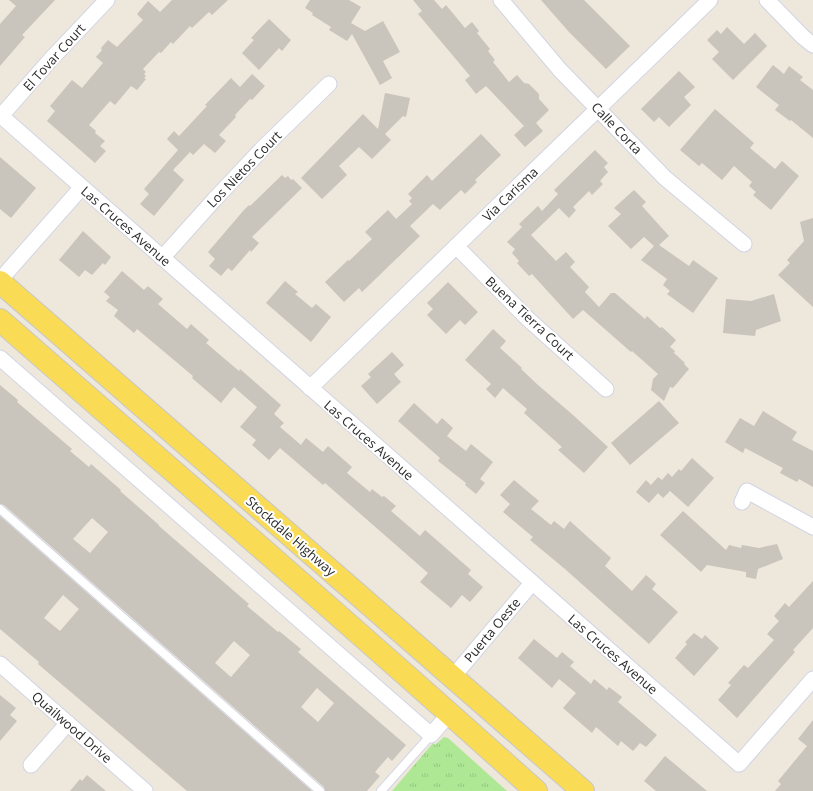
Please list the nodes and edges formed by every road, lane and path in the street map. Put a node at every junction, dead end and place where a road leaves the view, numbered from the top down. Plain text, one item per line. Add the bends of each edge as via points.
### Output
1 (107, 0) edge
2 (501, 0) edge
3 (710, 0) edge
4 (767, 0) edge
5 (813, 45) edge
6 (329, 84) dead end
7 (598, 109) junction
8 (0, 116) edge
9 (82, 187) junction
10 (744, 244) dead end
11 (456, 246) junction
12 (162, 258) junction
13 (0, 281) edge
14 (0, 305) edge
15 (0, 320) edge
16 (0, 358) edge
17 (115, 382) junction
18 (310, 388) junction
19 (606, 389) dead end
20 (742, 502) dead end
21 (0, 509) edge
22 (813, 527) edge
23 (532, 583) junction
24 (313, 593) junction
25 (0, 664) edge
26 (452, 678) junction
27 (813, 679) edge
28 (450, 713) junction
29 (68, 723) junction
30 (431, 735) junction
31 (31, 765) dead end
32 (145, 791) edge
33 (320, 791) edge
34 (381, 791) edge
35 (536, 791) edge
36 (582, 791) edge

1 - 8 street, El Tovar Court
2 - 7 street, Calle Corta via 560,70
3 - 7 street, Via Carisma
4 - 5 street
6 - 12 street, Los Nietos Court via 263,148
7 - 10 street, Calle Corta via 665,178
7 - 11 street, Via Carisma
8 - 9 street, Las Cruces Avenue
9 - 12 street, Las Cruces Avenue
9 - 13 street
11 - 18 street, Via Carisma
11 - 19 street, Buena Tierra Court via 528,319
12 - 18 street, Las Cruces Avenue
13 - 17 main road, Stockdale Highway
14 - 17 main road via 14,312 71,361
15 - 24 main road
16 - 30 street
17 - 26 main road, Stockdale Highway
18 - 23 street, Las Cruces Avenue
20 - 22 street via 747,491
21 - 33 lane
23 - 26 street, Puerta Oeste
23 - 27 street, Las Cruces Avenue via 738,764
24 - 26 main road via 370,625 434,679 447,681
24 - 28 main road
25 - 29 street, Quailwood Drive
26 - 36 main road, Stockdale Highway
28 - 30 street
28 - 35 main road
29 - 31 street
29 - 32 street, Quailwood Drive
30 - 34 lane

